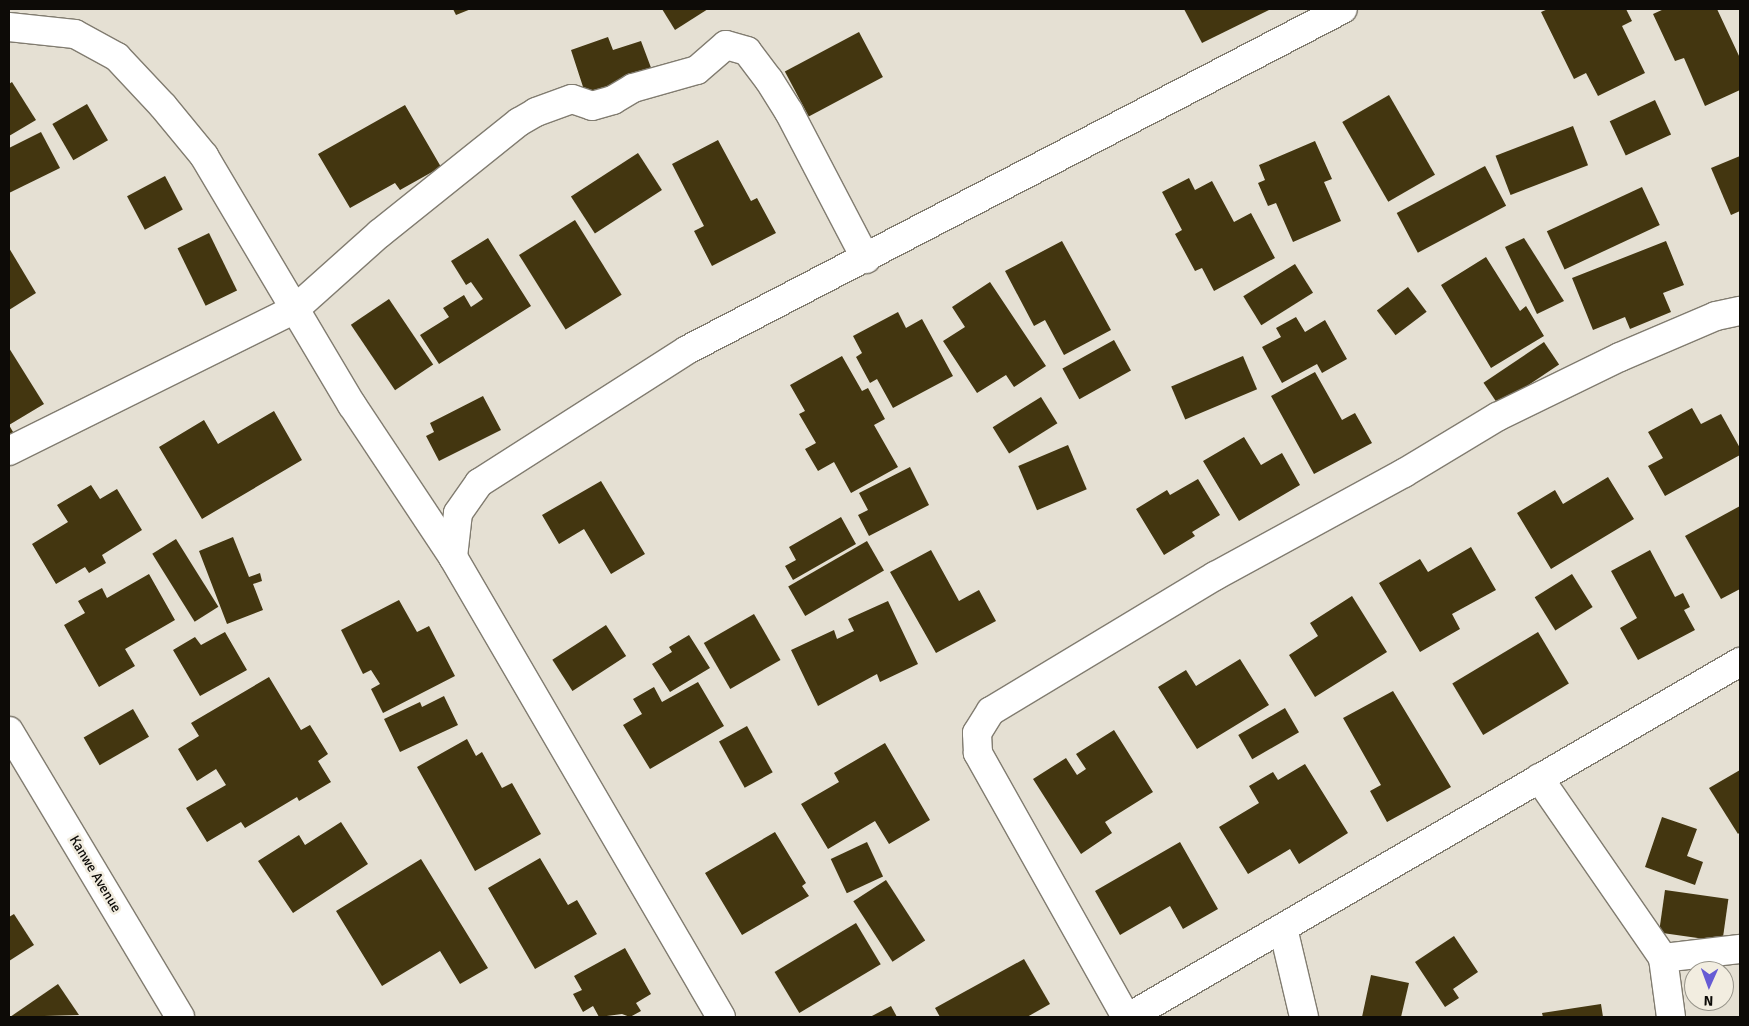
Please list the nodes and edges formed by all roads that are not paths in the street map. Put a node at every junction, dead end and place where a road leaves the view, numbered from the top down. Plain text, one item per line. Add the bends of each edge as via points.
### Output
1 (1344, 9) edge
2 (9, 27) edge
3 (866, 259) junction
4 (295, 309) junction
5 (1740, 311) edge
6 (9, 451) edge
7 (453, 557) junction
8 (1740, 662) edge
9 (9, 731) edge
10 (1539, 778) junction
11 (1284, 928) junction
12 (1740, 949) edge
13 (1664, 958) junction
14 (180, 1017) edge
15 (721, 1017) edge
16 (1128, 1017) edge
17 (1304, 1017) edge
18 (1671, 1017) edge

1 - 3 street
2 - 4 street via 75,34 116,57 163,106 204,156
3 - 4 street via 769,80 747,51 726,45 698,70 633,88 613,100 592,106 572,100 555,103 519,122 379,234
3 - 7 street via 687,350 479,483 458,513
4 - 6 street
4 - 7 street via 352,405
5 - 16 street via 1716,316 1629,353 1497,417 1404,473 1215,576 991,711 977,733 978,753
7 - 15 street
8 - 10 street
9 - 14 street, Kanwe Avenue
10 - 11 street
10 - 13 street
11 - 16 street
11 - 17 street
12 - 13 street
13 - 18 street

